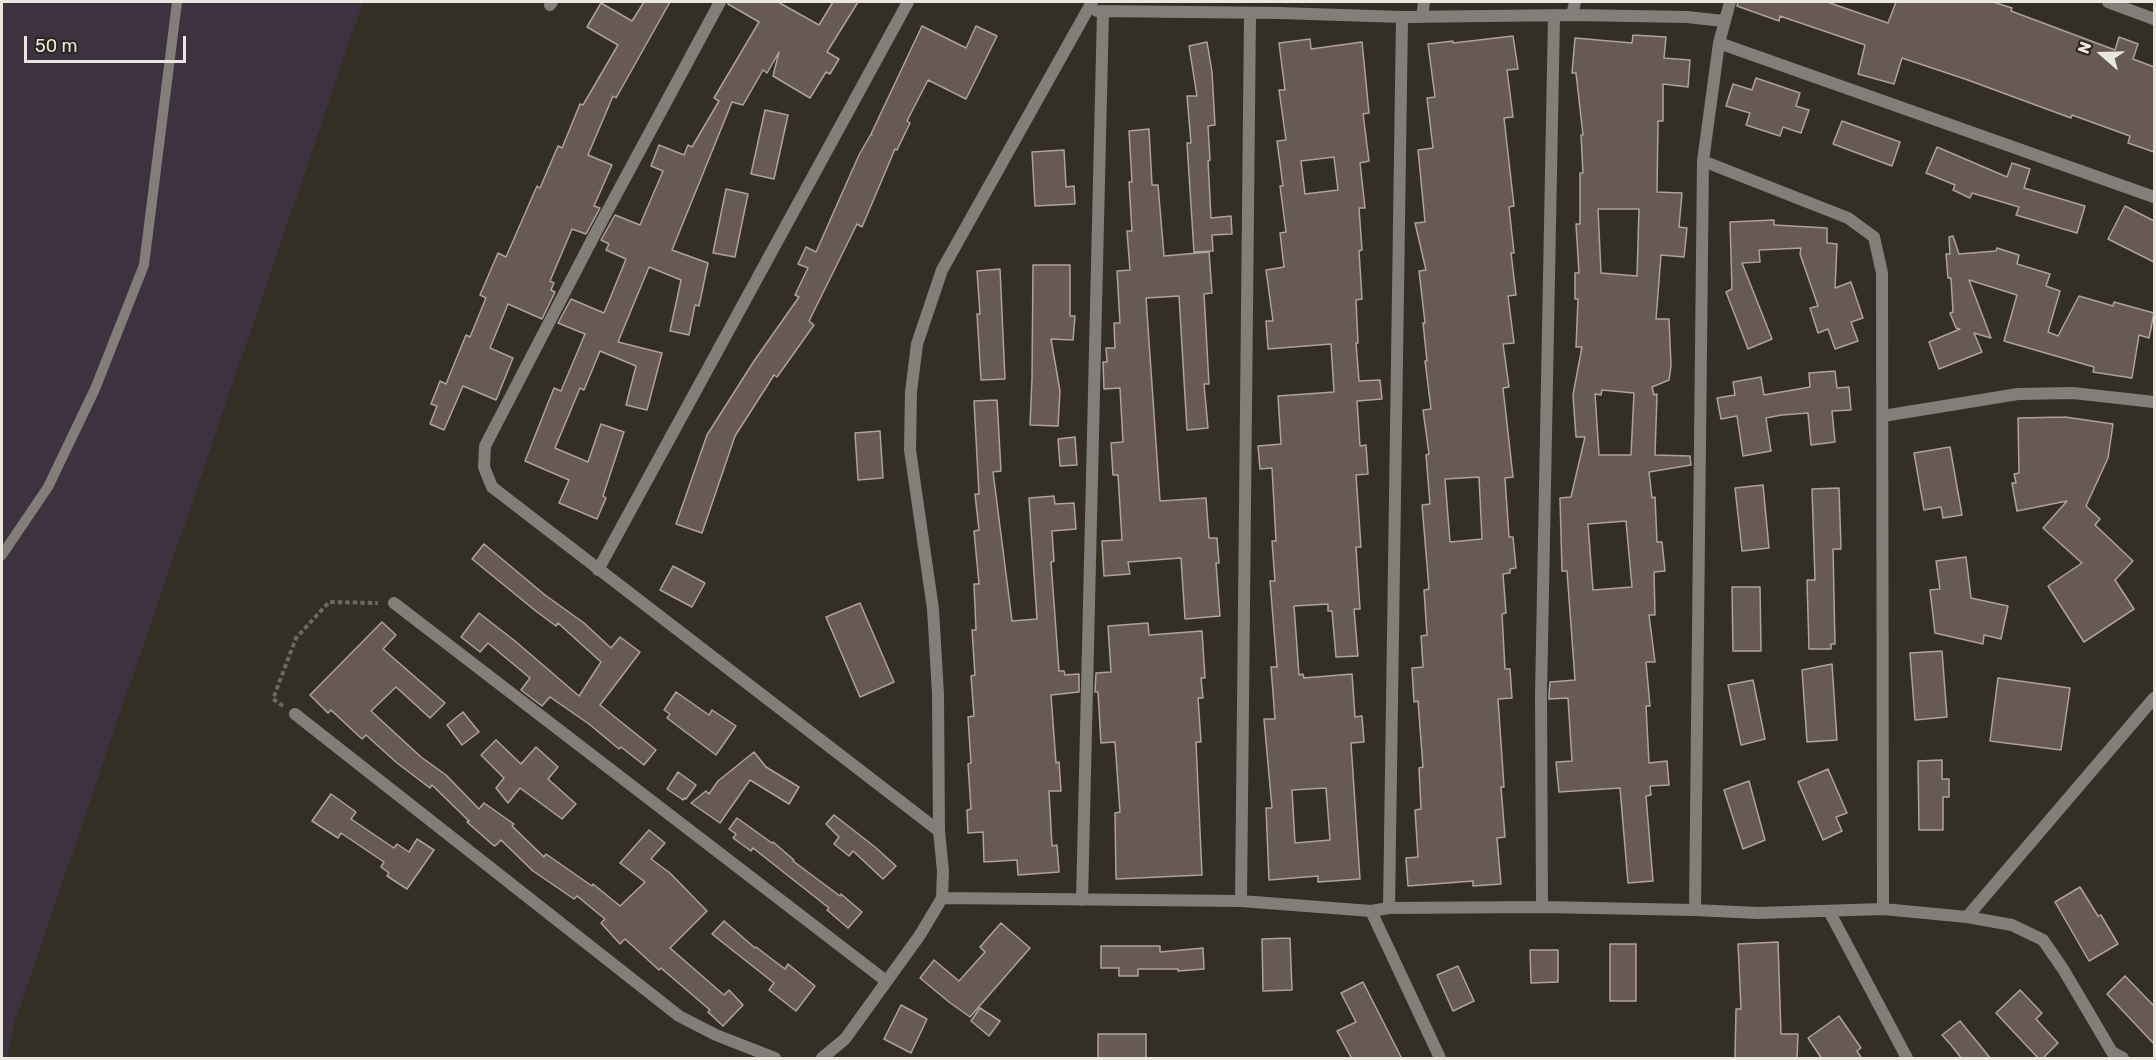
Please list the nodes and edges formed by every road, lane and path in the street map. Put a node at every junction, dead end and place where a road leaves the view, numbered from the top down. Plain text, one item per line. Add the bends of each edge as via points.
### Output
1 (177, 2) edge
2 (720, 2) edge
3 (908, 2) edge
4 (1424, 2) edge
5 (1575, 2) edge
6 (1730, 2) edge
7 (2108, 2) edge
8 (1090, 6) edge
9 (1280, 7) edge
10 (1103, 11) junction
11 (1250, 13) junction
12 (1572, 15) junction
13 (1554, 16) junction
14 (1402, 17) junction
15 (1422, 17) junction
16 (2154, 19) edge
17 (1723, 21) junction
18 (1719, 43) junction
19 (1703, 161) junction
20 (2154, 197) edge
21 (2154, 402) edge
22 (1883, 416) junction
23 (2, 555) edge
24 (598, 570) junction
25 (394, 603) joint
26 (2154, 698) edge
27 (295, 714) joint
28 (939, 831) junction
29 (942, 898) junction
30 (1082, 900) junction
31 (1241, 901) junction
32 (1542, 907) junction
33 (1389, 908) junction
34 (1883, 909) junction
35 (1371, 910) junction
36 (1695, 910) junction
37 (1829, 911) junction
38 (1967, 917) junction
39 (886, 981) junction
40 (2116, 1056) edge
41 (776, 1059) edge
42 (822, 1059) edge
43 (1440, 1059) edge
44 (1907, 1059) edge

1 - 23 lane via 144,265 95,389 48,487
2 - 24 street via 485,446 484,467 492,487
3 - 24 street
4 - 15 street
5 - 12 street
6 - 17 street
7 - 16 street
8 - 10 street
8 - 28 street via 942,270 917,344 910,450 933,609
9 - 11 street
9 - 14 street
10 - 11 street
10 - 30 street
11 - 31 street
12 - 13 street
12 - 17 street
13 - 15 street
13 - 32 street via 1541,695
14 - 15 street
14 - 33 street
17 - 18 street
18 - 19 street
18 - 20 street
19 - 22 street via 1848,218 1874,237 1882,273
19 - 36 street
21 - 22 street via 2073,393 2018,394
22 - 34 street
24 - 28 street
25 - 27 path via 329,602 296,638 273,699
25 - 39 street
26 - 38 street
27 - 41 street via 679,1016
28 - 29 street via 944,871
29 - 30 street
29 - 39 street
30 - 31 street
31 - 35 street
32 - 33 street
32 - 36 street
33 - 35 street
34 - 37 street
34 - 38 street
35 - 43 street
36 - 37 street
37 - 44 street
38 - 40 street via 2012,925 2043,940
39 - 42 street via 844,1039

